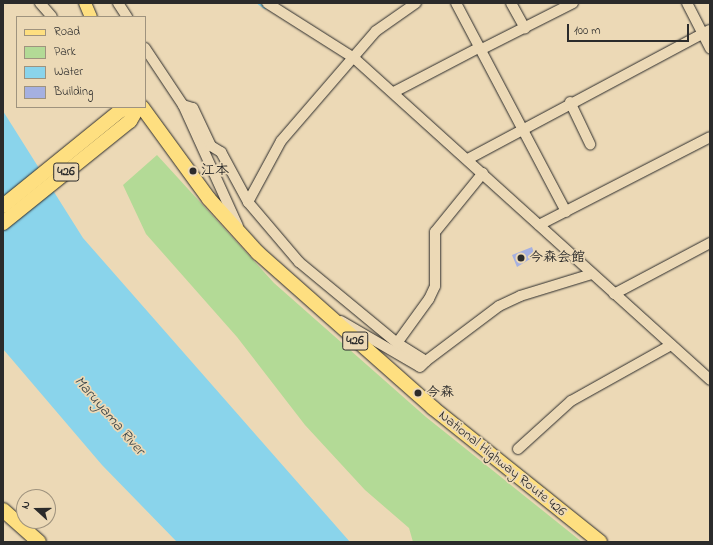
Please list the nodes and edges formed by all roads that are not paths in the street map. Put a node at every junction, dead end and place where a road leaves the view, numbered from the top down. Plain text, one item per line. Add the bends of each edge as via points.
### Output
1 (40, 3) edge
2 (85, 3) edge
3 (118, 3) edge
4 (267, 3) edge
5 (416, 3) edge
6 (456, 3) edge
7 (511, 3) edge
8 (573, 3) edge
9 (687, 3) edge
10 (560, 6) edge
11 (51, 16) edge
12 (91, 16) edge
13 (126, 16) edge
14 (525, 28) junction
15 (706, 32) edge
16 (481, 48) junction
17 (710, 48) edge
18 (146, 50) edge
19 (354, 58) junction
20 (394, 92) junction
21 (570, 102) junction
22 (182, 105) junction
23 (136, 108) edge
24 (143, 108) edge
25 (127, 113) edge
26 (523, 127) junction
27 (710, 137) edge
28 (590, 144) dead end
29 (468, 159) junction
30 (483, 173) junction
31 (248, 202) junction
32 (3, 206) edge
33 (566, 212) junction
34 (3, 223) edge
35 (539, 225) junction
36 (239, 228) junction
37 (710, 243) edge
38 (592, 274) junction
39 (614, 294) junction
40 (334, 322) junction
41 (397, 343) junction
42 (670, 345) junction
43 (426, 361) junction
44 (710, 380) edge
45 (518, 449) dead end
46 (3, 510) edge
47 (39, 542) edge
48 (600, 542) edge

1 - 11 street
2 - 12 main road
3 - 13 street
4 - 19 street
5 - 19 street via 376,31
6 - 16 street
7 - 14 street
8 - 10 street
9 - 15 street
10 - 14 street
14 - 16 street
15 - 17 street
15 - 21 street
16 - 20 street
16 - 26 street
18 - 22 street
19 - 20 street
19 - 31 street via 281,141
20 - 29 street
21 - 26 street
21 - 28 street
22 - 31 street via 193,108 211,146 221,152
22 - 36 street
23 - 25 highway, 426
24 - 36 highway, National Highway Route 426 / 426 via 210,199
25 - 32 highway, 426
25 - 34 highway, 426
26 - 29 street
26 - 33 street
27 - 33 street
29 - 30 street
30 - 35 street
30 - 41 street via 434,232 435,286 430,299
31 - 41 street via 299,262
33 - 35 street
35 - 38 street
36 - 40 highway, National Highway Route 426 / 426 via 258,253
37 - 39 street
38 - 39 street
38 - 43 street via 520,296 499,306
39 - 42 street
40 - 43 street via 342,321 420,367
40 - 48 highway, National Highway Route 426 / 426 via 504,467
41 - 43 street
42 - 44 street
42 - 45 street via 570,401
46 - 47 highway

